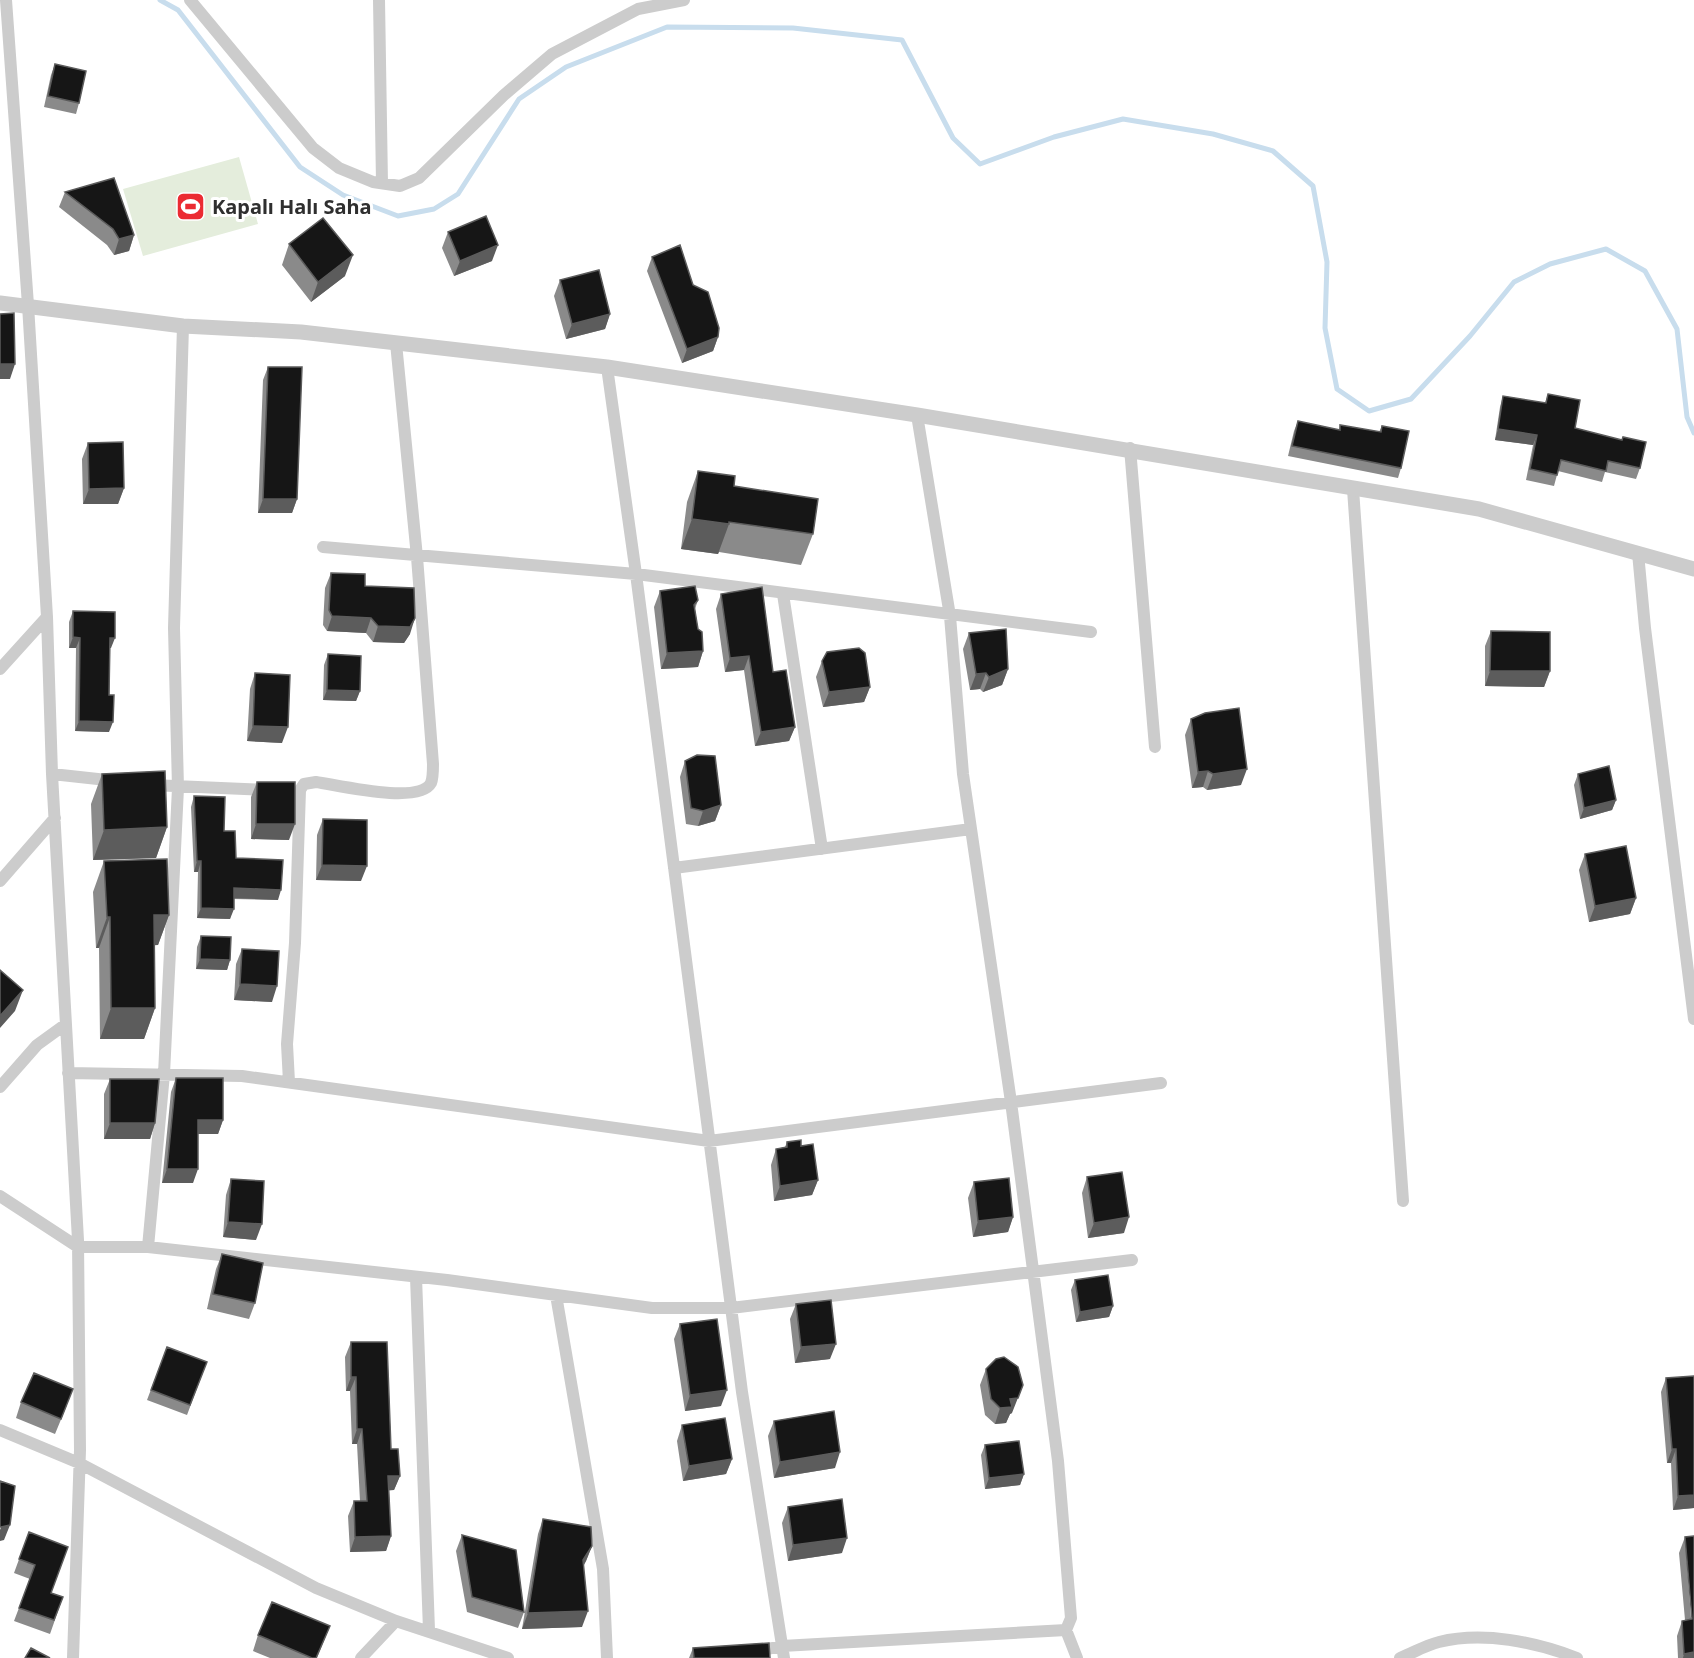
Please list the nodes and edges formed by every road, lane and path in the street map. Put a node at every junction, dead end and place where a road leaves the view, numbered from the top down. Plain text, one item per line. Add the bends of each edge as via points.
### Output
1 (6, 0) edge
2 (190, 0) edge
3 (379, 0) edge
4 (684, 0) edge
5 (4, 17) edge
6 (382, 183) junction
7 (0, 303) edge
8 (28, 305) junction
9 (183, 326) junction
10 (396, 343) junction
11 (607, 367) junction
12 (917, 415) junction
13 (1130, 448) junction
14 (1353, 489) junction
15 (323, 547) dead end
16 (1638, 553) junction
17 (417, 557) junction
18 (1694, 569) edge
19 (636, 574) junction
20 (783, 594) junction
21 (950, 616) junction
22 (47, 617) junction
23 (1091, 632) dead end
24 (0, 669) edge
25 (1155, 747) dead end
26 (52, 774) junction
27 (178, 788) junction
28 (289, 790) junction
29 (55, 818) junction
30 (971, 829) junction
31 (822, 849) junction
32 (674, 868) junction
33 (0, 881) edge
34 (1694, 1019) edge
35 (66, 1024) junction
36 (68, 1073) junction
37 (164, 1074) junction
38 (289, 1082) junction
39 (1161, 1083) dead end
40 (0, 1087) edge
41 (1011, 1102) junction
42 (709, 1141) junction
43 (0, 1196) edge
44 (1403, 1201) dead end
45 (78, 1247) junction
46 (148, 1247) junction
47 (1132, 1260) dead end
48 (1032, 1272) junction
49 (416, 1277) junction
50 (556, 1295) junction
51 (731, 1308) junction
52 (0, 1430) edge
53 (79, 1463) junction
54 (396, 1622) junction
55 (429, 1630) junction
56 (1066, 1630) junction
57 (783, 1652) edge
58 (74, 1658) edge
59 (361, 1658) edge
60 (508, 1658) edge
61 (607, 1658) edge
62 (724, 1658) edge
63 (1077, 1658) edge
64 (1400, 1658) edge
65 (1577, 1658) edge

1 - 5 street
2 - 6 street via 314,148 339,168
3 - 6 street
4 - 6 street via 638,9 552,54 504,94 418,178 400,186
5 - 8 street
7 - 8 street
8 - 9 street
8 - 22 street
9 - 10 street via 301,332
9 - 27 street via 174,628
10 - 11 street
10 - 17 street
11 - 12 street
11 - 19 street
12 - 13 street
12 - 21 street
13 - 14 street
13 - 25 street
14 - 16 street via 1479,509
14 - 44 street
15 - 17 street
16 - 18 street
16 - 34 street
17 - 19 street
17 - 28 street via 433,764 431,782 423,790 406,795 316,782
19 - 20 street
19 - 32 street
20 - 21 street
20 - 31 street
21 - 23 street
21 - 30 street
22 - 24 street
22 - 26 street
26 - 27 street
26 - 29 street
27 - 28 street
27 - 37 street
28 - 38 street via 295,943 287,1044
29 - 33 street
29 - 35 street
30 - 31 street
30 - 41 street
31 - 32 street
32 - 42 street
35 - 36 street
35 - 40 street via 37,1046
36 - 37 street
36 - 45 street
37 - 38 street
37 - 46 street
38 - 42 street
39 - 41 street
41 - 42 street
41 - 48 street
42 - 51 street
43 - 45 street
45 - 46 street
45 - 53 street
46 - 49 street
47 - 48 street
48 - 51 street
48 - 56 street via 1058,1461 1071,1618
49 - 50 street
49 - 55 street
50 - 51 street via 652,1308
50 - 61 street via 603,1569
51 - 57 street
52 - 53 street
53 - 54 street via 316,1588
53 - 58 street
54 - 55 street
54 - 59 street
55 - 60 street
56 - 57 street
56 - 63 street
57 - 62 street
64 - 65 street via 1437,1642 1468,1636 1501,1638

